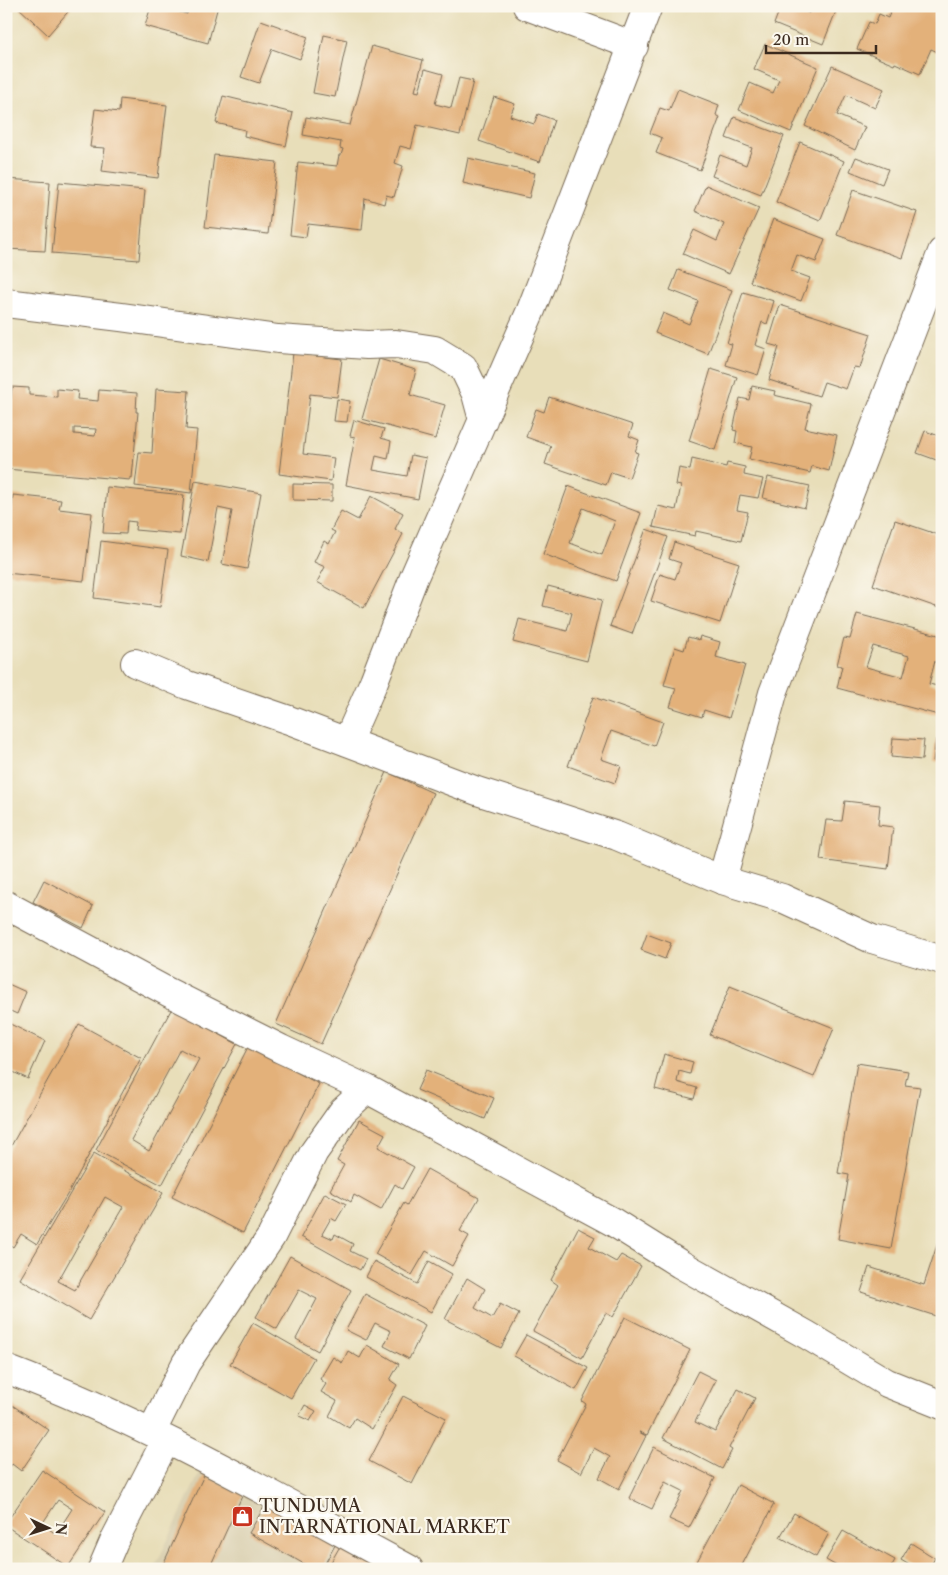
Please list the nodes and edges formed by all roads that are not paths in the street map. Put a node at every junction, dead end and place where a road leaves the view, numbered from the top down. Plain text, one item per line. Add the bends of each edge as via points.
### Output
1 (527, 6) edge
2 (648, 6) edge
3 (634, 46) junction
4 (942, 252) edge
5 (6, 303) edge
6 (483, 420) junction
7 (135, 663) dead end
8 (347, 742) junction
9 (722, 880) junction
10 (6, 905) edge
11 (942, 960) edge
12 (367, 1089) junction
13 (6, 1369) edge
14 (942, 1405) edge
15 (159, 1436) junction
16 (102, 1569) edge
17 (409, 1569) edge

1 - 3 street
2 - 3 street
3 - 6 street
4 - 9 street via 773,693
5 - 6 street via 278,339 396,344 435,350 463,367 476,394
6 - 8 street
7 - 8 street
8 - 9 street via 477,792 617,836
9 - 11 street via 782,898 872,939
10 - 12 street via 177,996
12 - 14 street via 613,1222 887,1383
12 - 15 street via 343,1111 314,1152 271,1237 186,1364
13 - 15 street
15 - 16 street
15 - 17 street

